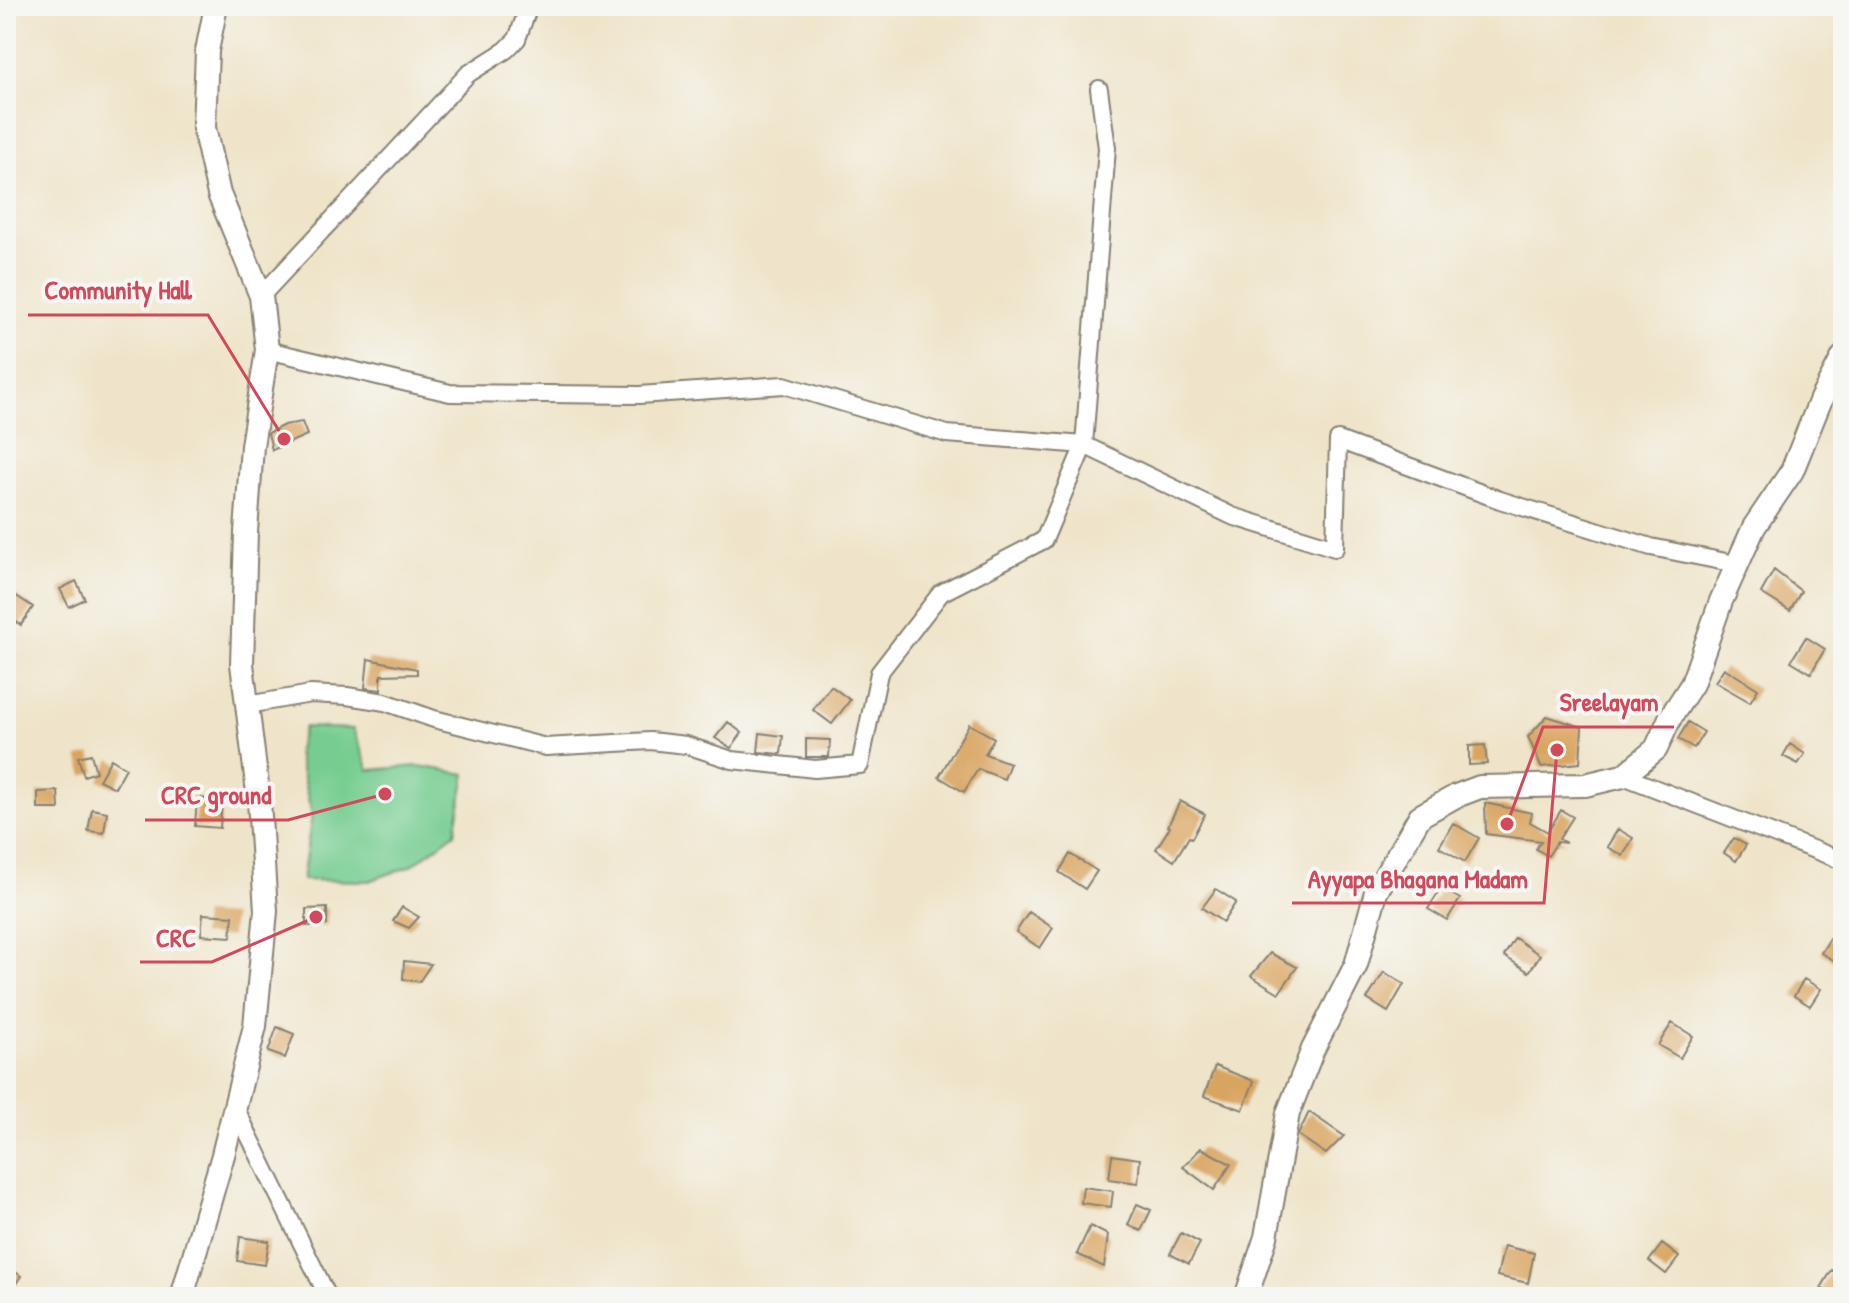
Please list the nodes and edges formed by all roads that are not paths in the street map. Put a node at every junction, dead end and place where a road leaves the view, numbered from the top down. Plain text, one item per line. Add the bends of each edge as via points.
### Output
1 (216, 6) edge
2 (529, 6) edge
3 (1099, 89) dead end
4 (261, 296) junction
5 (267, 350) junction
6 (1843, 357) edge
7 (1084, 445) junction
8 (1736, 564) junction
9 (247, 705) junction
10 (1623, 776) junction
11 (1843, 861) edge
12 (235, 1107) junction
13 (182, 1297) edge
14 (328, 1297) edge
15 (1246, 1297) edge

1 - 4 street via 207,51 204,128 219,194
2 - 4 street via 517,39 468,74
3 - 7 street via 1107,148
4 - 5 street
5 - 7 street via 450,393 639,395 784,385 947,434
5 - 9 street via 246,532 242,664
6 - 8 street via 1792,471
7 - 8 street via 1232,516 1335,548 1338,440 1515,505 1651,547
7 - 9 street via 1044,540 941,593 879,673 860,765 815,769 732,760 686,745 650,741 546,747 347,696 311,694
8 - 10 street via 1692,684 1656,749
9 - 12 street via 266,911 255,1026
10 - 11 street
10 - 15 street via 1585,785 1480,787 1420,816 1376,892 1356,965 1313,1049 1288,1113 1266,1237
12 - 13 street
12 - 14 street

